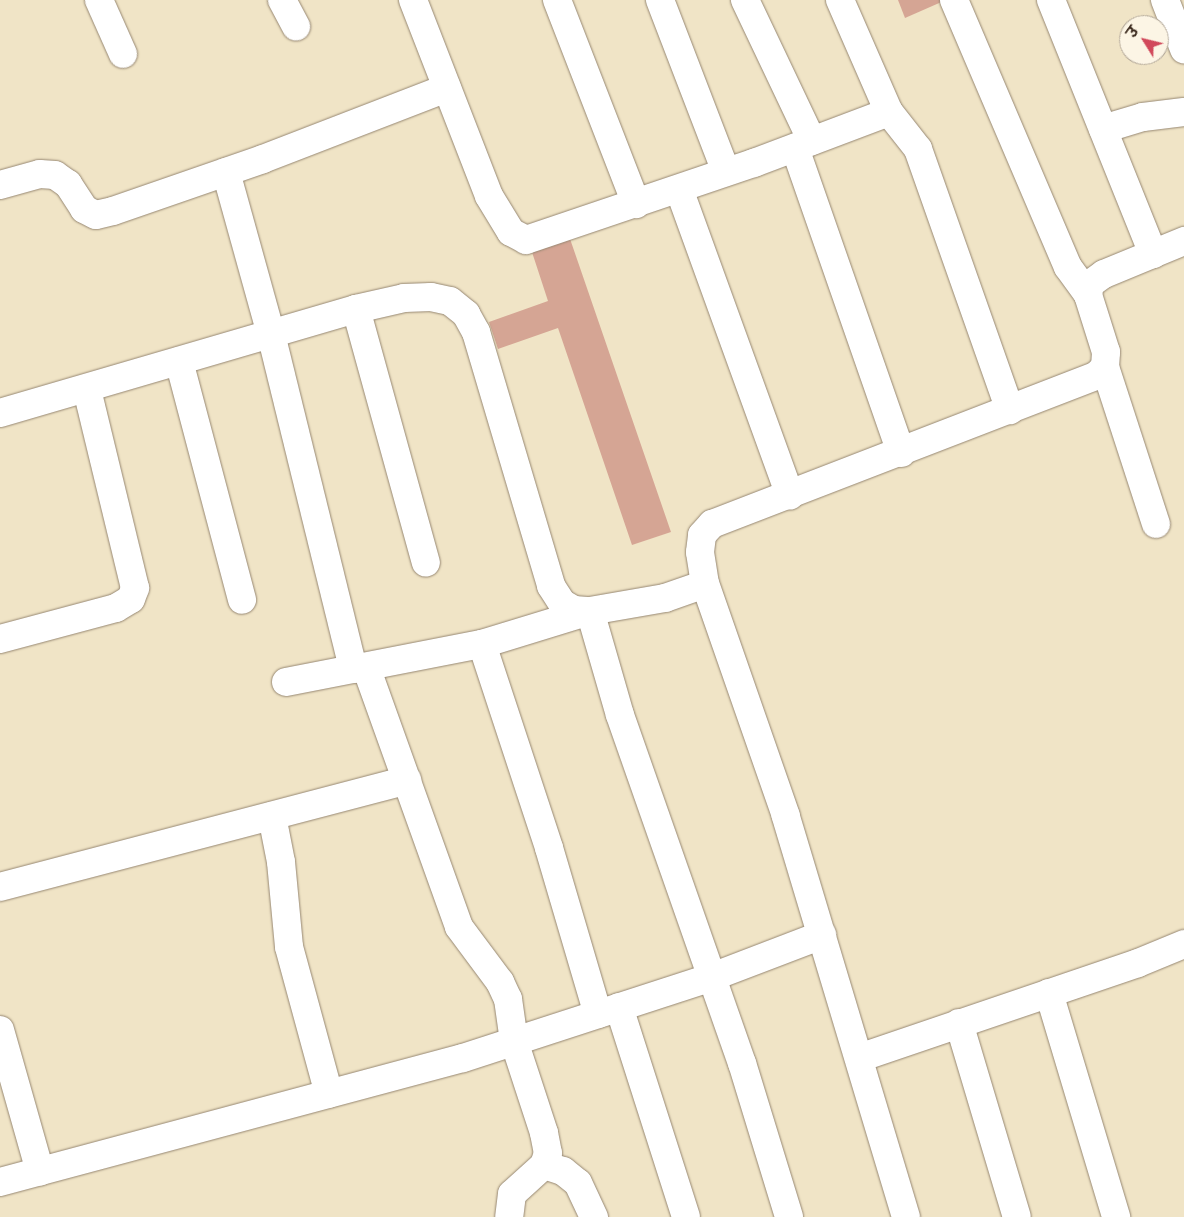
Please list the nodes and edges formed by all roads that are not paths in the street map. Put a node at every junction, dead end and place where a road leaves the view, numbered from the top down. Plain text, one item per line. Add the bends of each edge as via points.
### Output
1 (99, 0) edge
2 (282, 0) edge
3 (413, 0) edge
4 (557, 0) edge
5 (660, 0) edge
6 (745, 0) edge
7 (840, 0) edge
8 (954, 0) edge
9 (1051, 0) edge
10 (1165, 0) edge
11 (296, 26) dead end
12 (1184, 49) edge
13 (123, 54) dead end
14 (447, 88) junction
15 (889, 112) junction
16 (1184, 112) edge
17 (1103, 129) junction
18 (803, 144) junction
19 (226, 172) junction
20 (726, 172) junction
21 (0, 185) edge
22 (679, 189) junction
23 (636, 204) junction
24 (1184, 241) edge
25 (1153, 254) junction
26 (1088, 295) junction
27 (356, 309) junction
28 (271, 334) junction
29 (180, 361) junction
30 (1105, 367) junction
31 (87, 389) junction
32 (1010, 410) junction
33 (0, 413) edge
34 (901, 453) junction
35 (790, 496) junction
36 (1156, 524) dead end
37 (426, 563) dead end
38 (705, 584) junction
39 (242, 600) dead end
40 (590, 611) junction
41 (0, 639) edge
42 (482, 644) junction
43 (360, 668) junction
44 (286, 682) dead end
45 (407, 780) junction
46 (272, 816) junction
47 (0, 888) edge
48 (822, 935) junction
49 (1184, 944) edge
50 (712, 977) junction
51 (1049, 993) junction
52 (609, 1010) junction
53 (959, 1023) junction
54 (0, 1030) edge
55 (514, 1041) junction
56 (859, 1058) junction
57 (329, 1094) junction
58 (544, 1165) junction
59 (40, 1171) junction
60 (0, 1182) edge
61 (508, 1217) edge
62 (594, 1217) edge
63 (686, 1217) edge
64 (790, 1217) edge
65 (906, 1217) edge
66 (1017, 1217) edge
67 (1116, 1217) edge

1 - 13 street
2 - 11 street
3 - 14 street
4 - 23 street
5 - 20 street
6 - 18 street
7 - 15 street
8 - 26 street via 1068,267
9 - 17 street
10 - 12 street
14 - 19 street
14 - 23 street via 489,196 511,232 526,240 545,236
15 - 18 street
15 - 32 street via 918,149
16 - 17 street via 1143,117
17 - 25 street
18 - 20 street
18 - 34 street
19 - 21 street via 96,215 84,209 68,184 55,175 40,174
19 - 28 street
20 - 22 street
22 - 23 street
22 - 35 street
24 - 25 street
25 - 26 street via 1104,274 1090,284
26 - 30 street via 1106,352
27 - 28 street
27 - 37 street
27 - 40 street via 404,298 431,297 450,301 466,314 476,332 551,586 562,603 574,610
28 - 29 street
28 - 43 street
29 - 31 street
29 - 39 street
30 - 32 street via 1096,376
30 - 36 street
31 - 33 street
31 - 41 street via 135,588 131,599 116,608
32 - 34 street
34 - 35 street
35 - 38 street via 712,524 702,535 700,552
38 - 40 street via 664,598
38 - 48 street via 786,816
40 - 42 street
40 - 50 street via 620,715
42 - 43 street
42 - 52 street via 549,848
43 - 44 street
43 - 45 street
45 - 46 street
45 - 55 street via 459,927 500,982 508,999
46 - 47 street
46 - 57 street via 281,862 288,947
48 - 50 street
48 - 56 street
49 - 51 street
50 - 52 street
50 - 64 street
51 - 53 street
51 - 67 street
52 - 55 street
52 - 63 street
53 - 56 street
53 - 66 street
54 - 59 street
55 - 57 street
55 - 58 street via 544,1133 548,1153
56 - 65 street
57 - 59 street
58 - 61 street via 512,1194
58 - 62 street via 563,1171 578,1183
59 - 60 street

